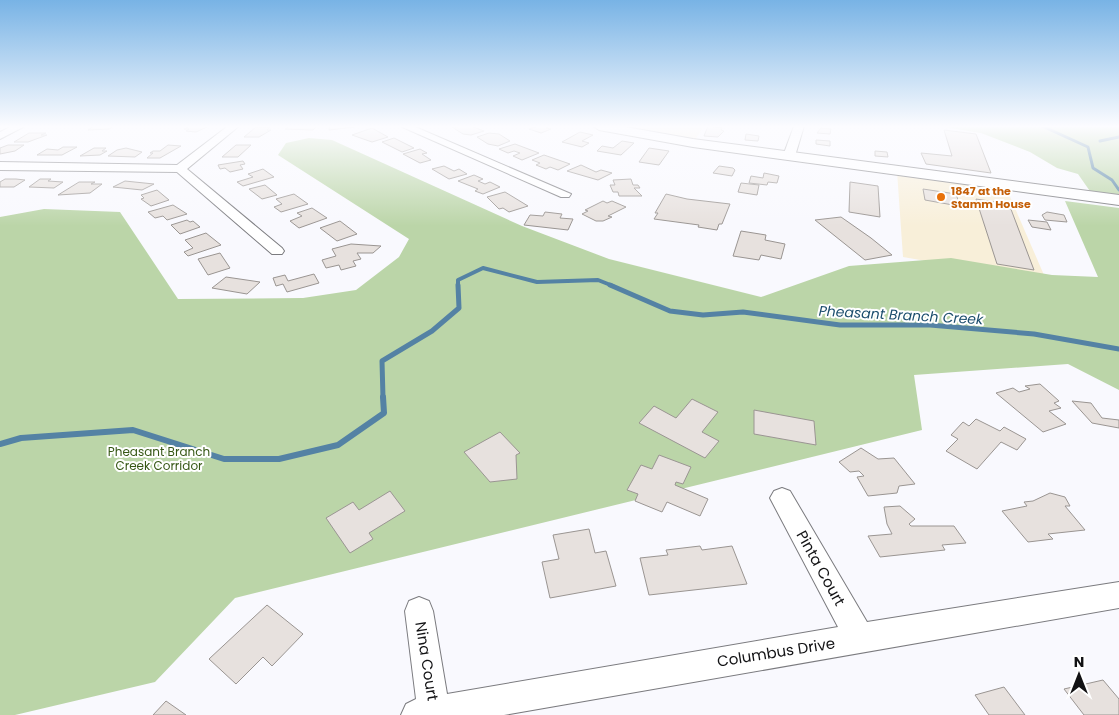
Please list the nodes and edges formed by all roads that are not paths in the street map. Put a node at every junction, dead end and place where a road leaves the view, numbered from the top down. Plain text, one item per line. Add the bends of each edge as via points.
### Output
1 (192, 159) edge
2 (484, 159) edge
3 (814, 159) edge
4 (0, 166) edge
5 (139, 168) joint
6 (180, 169) junction
7 (565, 194) dead end
8 (1119, 200) edge
9 (277, 251) dead end
10 (782, 498) dead end
11 (1119, 595) edge
12 (419, 610) dead end
13 (860, 639) junction
14 (426, 713) edge

1 - 6 street
2 - 7 street
3 - 8 main road
4 - 5 street
5 - 6 street
6 - 9 street
10 - 13 street, Pinta Court
11 - 13 street, Columbus Drive
12 - 14 street, Nina Court
13 - 14 street, Columbus Drive

